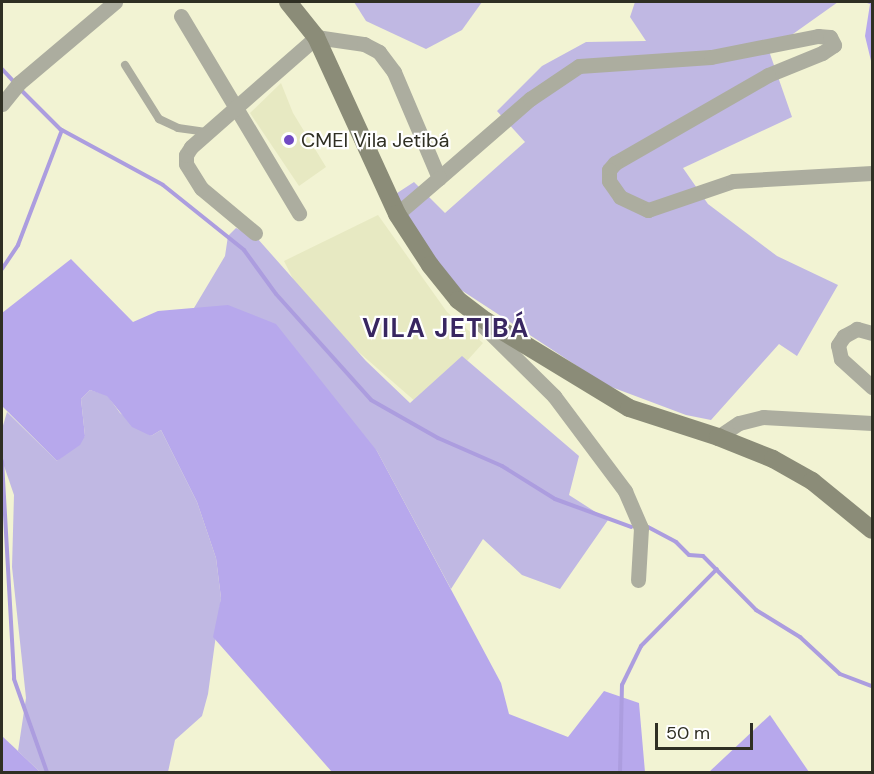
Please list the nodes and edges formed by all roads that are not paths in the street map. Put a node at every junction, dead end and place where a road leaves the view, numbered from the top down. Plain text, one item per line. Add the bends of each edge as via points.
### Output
1 (115, 2) edge
2 (288, 2) edge
3 (182, 16) dead end
4 (316, 37) junction
5 (125, 65) dead end
6 (2, 104) edge
7 (237, 109) junction
8 (207, 132) junction
9 (873, 173) edge
10 (439, 178) junction
11 (299, 213) dead end
12 (397, 214) junction
13 (255, 233) dead end
14 (458, 300) junction
15 (873, 333) edge
16 (873, 387) edge
17 (873, 423) edge
18 (718, 436) junction
19 (873, 530) edge
20 (638, 580) dead end

1 - 6 street via 19,83
2 - 4 street
3 - 7 street
4 - 7 street
4 - 10 street via 364,44 389,62
4 - 12 street
5 - 8 lane via 159,119 178,128
7 - 8 street
7 - 11 street
8 - 13 street via 191,147 186,164 201,188
9 - 10 street via 734,180 648,210 620,197 609,181 609,170 615,163 768,75 834,45 830,37 818,36 711,57 579,66 530,99
10 - 12 street
12 - 14 street
14 - 18 street via 629,408
14 - 20 street via 554,396 625,491 641,528
15 - 16 street via 857,329 844,336 838,345 841,359
17 - 18 street via 763,417 740,423
18 - 19 street via 812,481

